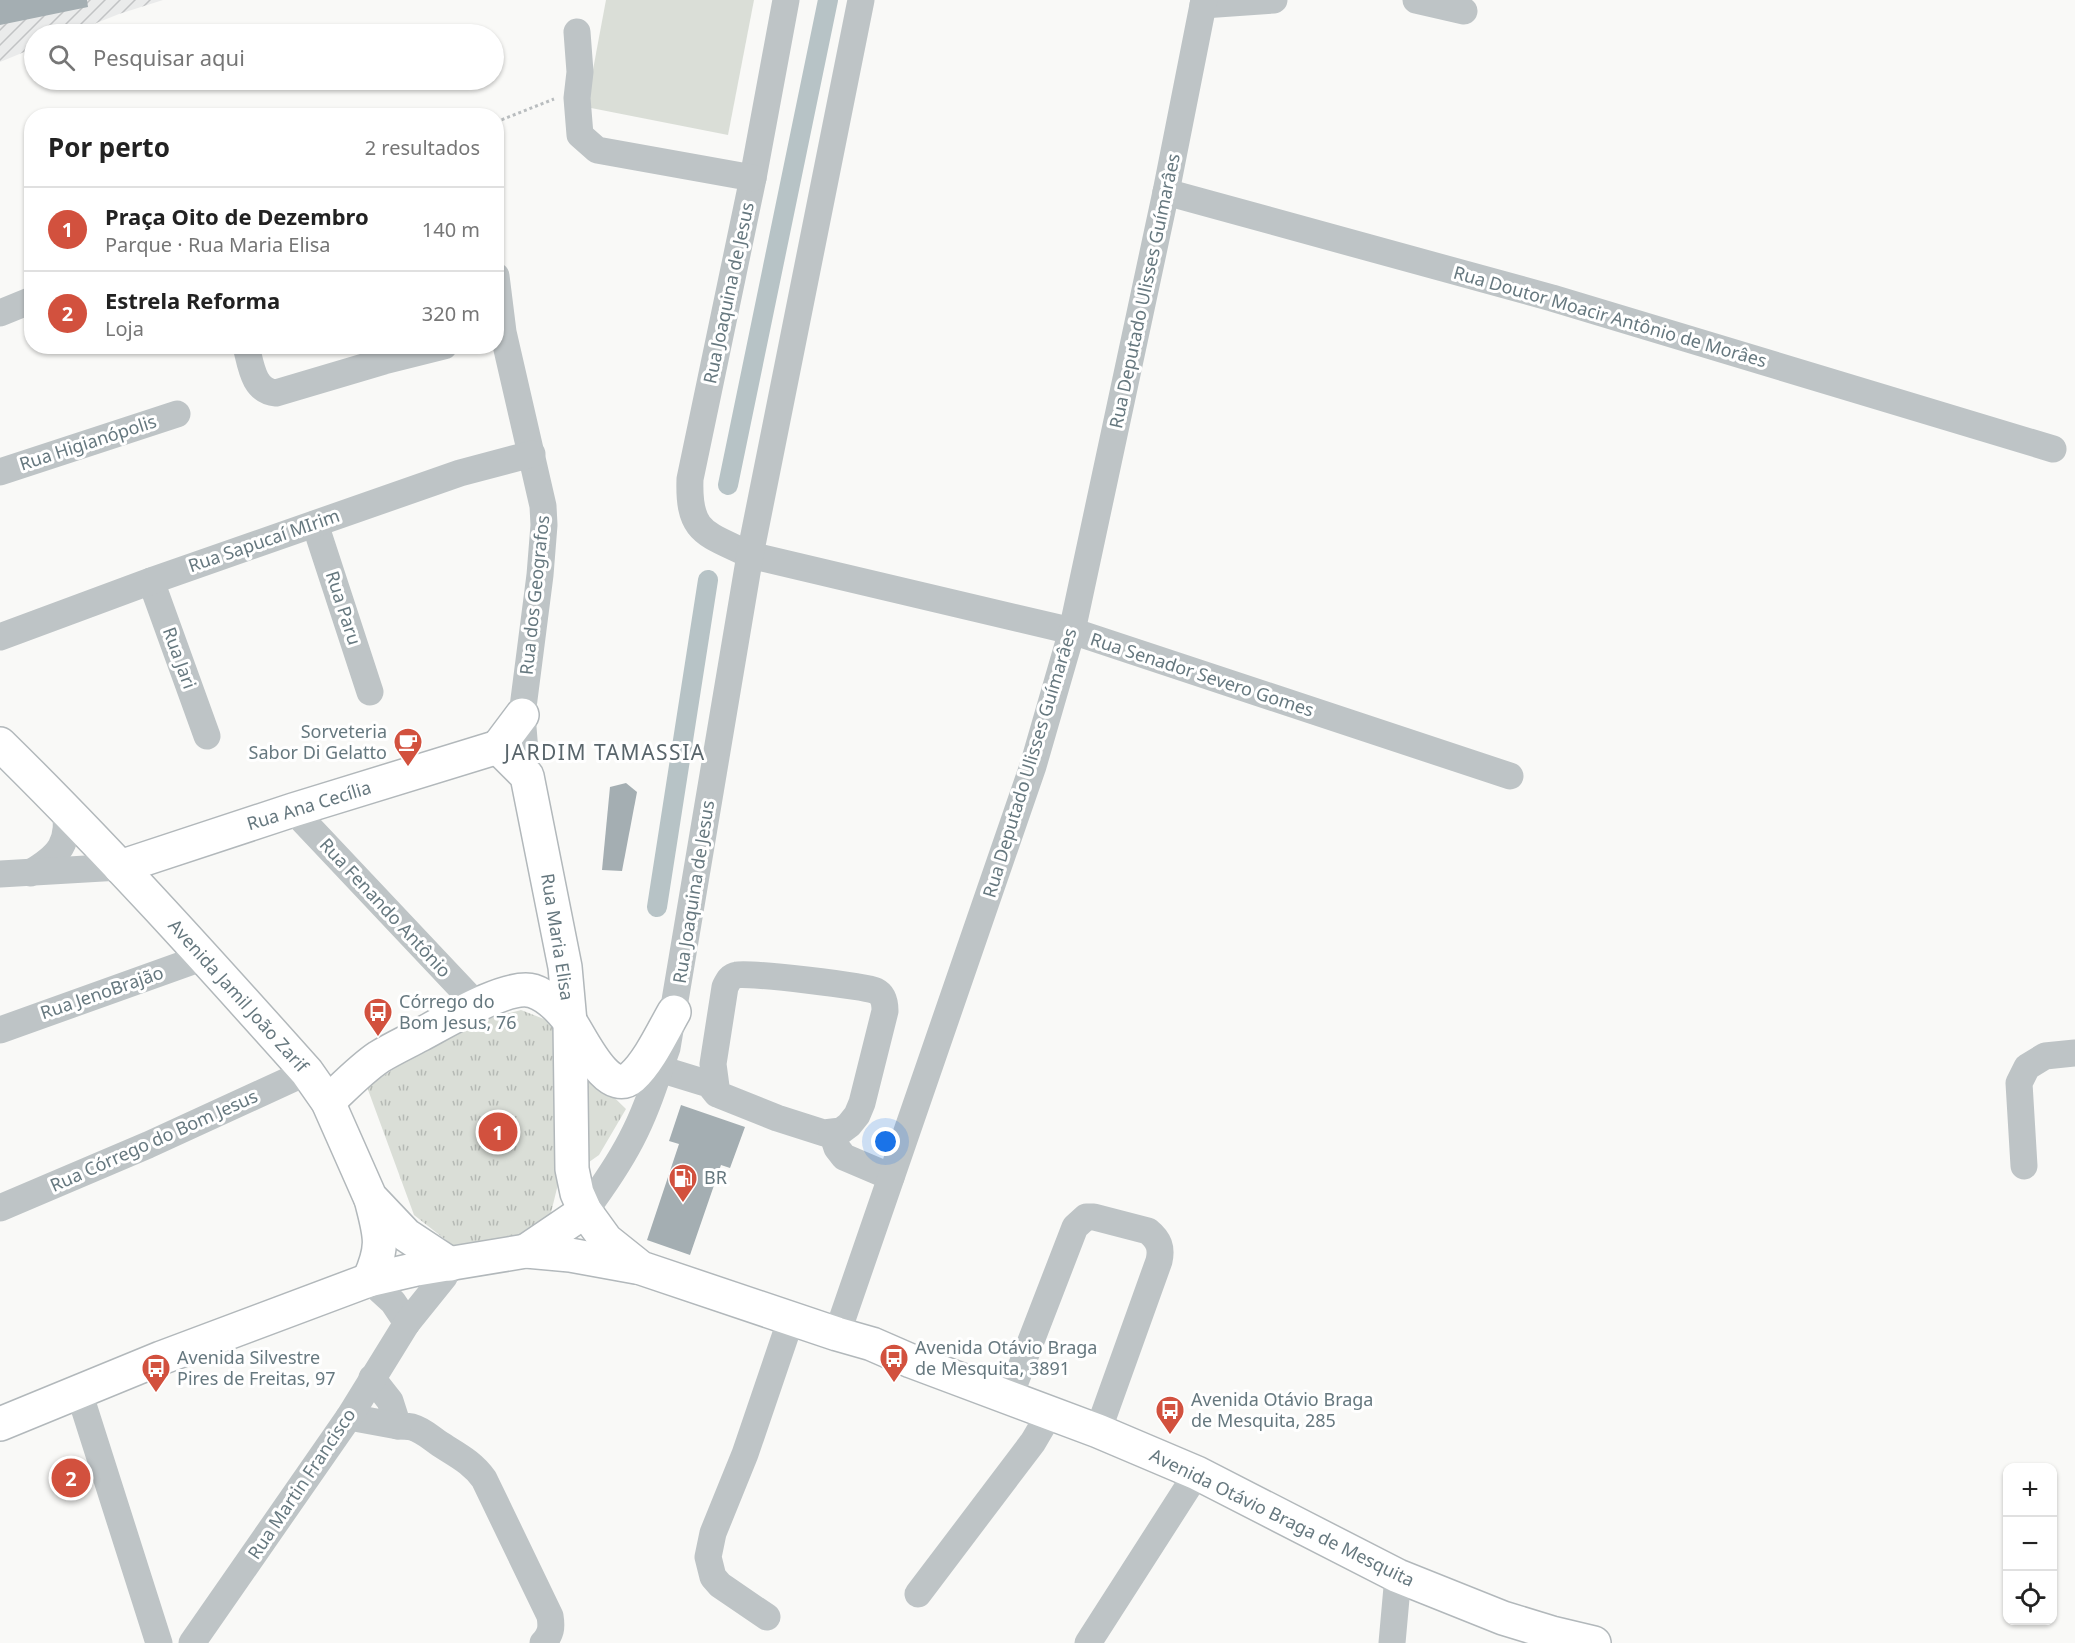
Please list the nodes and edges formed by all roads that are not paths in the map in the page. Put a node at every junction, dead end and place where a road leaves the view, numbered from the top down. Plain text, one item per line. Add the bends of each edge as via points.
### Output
1 (786, 0) edge
2 (861, 0) edge
3 (1274, 0) edge
4 (1416, 0) edge
5 (1203, 3) edge
6 (1464, 11) dead end
7 (577, 32) dead end
8 (753, 178) junction
9 (1166, 192) junction
10 (24, 303) edge
11 (0, 313) edge
12 (504, 348) edge
13 (248, 354) edge
14 (382, 354) edge
15 (177, 414) dead end
16 (2053, 449) dead end
17 (532, 454) junction
18 (0, 472) edge
19 (315, 524) junction
20 (750, 555) junction
21 (151, 581) junction
22 (1072, 632) junction
23 (0, 637) edge
24 (370, 692) dead end
25 (522, 715) junction
26 (207, 736) dead end
27 (0, 744) edge
28 (498, 747) junction
29 (527, 776) junction
30 (1510, 776) dead end
31 (65, 807) junction
32 (293, 810) junction
33 (120, 867) junction
34 (29, 873) junction
35 (0, 874) edge
36 (204, 957) junction
37 (477, 1005) junction
38 (674, 1012) junction
39 (570, 1022) junction
40 (0, 1030) edge
41 (2075, 1053) edge
42 (307, 1072) junction
43 (657, 1076) junction
44 (717, 1094) junction
45 (328, 1102) junction
46 (832, 1133) junction
47 (2024, 1166) dead end
48 (893, 1172) junction
49 (370, 1197) junction
50 (0, 1208) edge
51 (585, 1211) junction
52 (526, 1251) junction
53 (450, 1264) junction
54 (641, 1268) junction
55 (369, 1280) junction
56 (791, 1319) junction
57 (408, 1323) junction
58 (837, 1334) junction
59 (372, 1378) junction
60 (79, 1392) junction
61 (1009, 1398) junction
62 (1050, 1413) junction
63 (349, 1417) junction
64 (1, 1422) edge
65 (398, 1426) junction
66 (1098, 1431) junction
67 (1197, 1473) junction
68 (1398, 1576) junction
69 (918, 1594) dead end
70 (767, 1617) dead end
71 (1552, 1638) edge
72 (159, 1643) edge
73 (192, 1643) edge
74 (543, 1643) edge
75 (1088, 1643) edge
76 (1392, 1643) edge
77 (1594, 1643) edge

1 - 8 street, Rua Joaquina de Jesus
2 - 20 street, Rua Joaquina de Jesus
3 - 5 street
4 - 6 street
5 - 9 street, Rua Deputado Ulisses Guímarâes
7 - 8 street via 580,135 597,150
8 - 20 street, Rua Joaquina de Jesus via 690,479 693,517 700,526
9 - 16 street, Rua Doutor Moacir Antônio de Morâes via 1552,298
9 - 22 street, Rua Deputado Ulisses Guímarâes
10 - 11 street
12 - 17 street, Rua dos Geografos
13 - 14 street via 257,382 268,392 286,391
15 - 18 street, Rua Higianópolis
17 - 19 street, Rua Sapucaí MIrim via 460,472
17 - 25 street, Rua dos Geografos via 544,525
19 - 21 street, Rua Sapucaí MIrim
19 - 24 street, Rua Paru
20 - 22 street, Rua Senador Severo Gomes
20 - 38 street, Rua Joaquina de Jesus
21 - 23 street, Rua Sapucaí MIrim
21 - 26 street, Rua Jari
22 - 30 street, Rua Senador Severo Gomes
22 - 48 street, Rua Deputado Ulisses Guímarâes via 1033,766
25 - 28 main road
25 - 29 street, Rua dos Geografos
27 - 31 main road, Avenida Jamil João Zarif
28 - 29 main road
28 - 32 main road, Rua Ana Cecília
29 - 39 main road, Rua Maria Elisa via 565,967
31 - 33 main road, Avenida Jamil João Zarif
31 - 34 street via 67,830 63,844 55,856
32 - 33 main road, Rua Ana Cecília
32 - 37 street, Rua Fenando Antônio
33 - 34 street
33 - 36 main road, Avenida Jamil João Zarif
34 - 35 street
36 - 40 street, Rua JenoBrajão
36 - 42 main road, Avenida Jamil João Zarif
37 - 39 main road via 532,991 558,1008
37 - 45 main road via 378,1057
38 - 39 main road via 639,1069 623,1081 604,1074
38 - 43 street, Rua Joaquina de Jesus
39 - 51 main road, Rua Maria Elisa via 572,1168
41 - 47 street via 2045,1056 2027,1067 2019,1083
42 - 45 main road, Avenida Jamil João Zarif
42 - 50 street, Rua Córrego do Bom Jesus
43 - 44 street via 704,1097
43 - 51 street, Rua Joaquina de Jesus via 631,1140
44 - 46 street via 777,1118
44 - 46 street via 713,1064 725,987 735,975 875,991 882,996 885,1011 862,1103 849,1125
45 - 49 main road, Avenida Jamil João Zarif
46 - 48 street
48 - 58 street, Rua Deputado Ulisses Guímarâes
49 - 53 main road, Avenida Jamil João Zarif via 406,1235
49 - 55 main road via 380,1253
51 - 52 main road
51 - 54 main road, Avenida Otávio Braga de Mesquita via 606,1240
52 - 53 main road
52 - 54 main road
53 - 55 main road
53 - 57 street, Rua Martin Francisco
54 - 56 main road, Avenida Otávio Braga de Mesquita
55 - 57 street
55 - 60 main road
56 - 58 main road, Avenida Otávio Braga de Mesquita
56 - 70 street via 745,1454 713,1533 708,1557 720,1585
57 - 59 street, Rua Martin Francisco
58 - 61 main road, Avenida Otávio Braga de Mesquita via 873,1344
59 - 63 street, Rua Martin Francisco
59 - 65 street via 390,1401
60 - 64 main road
60 - 72 street
61 - 62 main road, Avenida Otávio Braga de Mesquita
61 - 66 street via 1075,1227 1086,1217 1094,1217 1148,1231 1160,1244 1159,1262
62 - 66 main road, Avenida Otávio Braga de Mesquita
62 - 69 street via 1033,1442
63 - 65 street
63 - 73 street, Rua Martin Francisco
65 - 74 street via 422,1431 464,1458 484,1479 550,1616 550,1635
66 - 67 main road, Avenida Otávio Braga de Mesquita
67 - 68 main road, Avenida Otávio Braga de Mesquita
67 - 75 street
68 - 71 main road, Avenida Otávio Braga de Mesquita
68 - 76 street
71 - 77 main road, Avenida Otávio Braga de Mesquita

